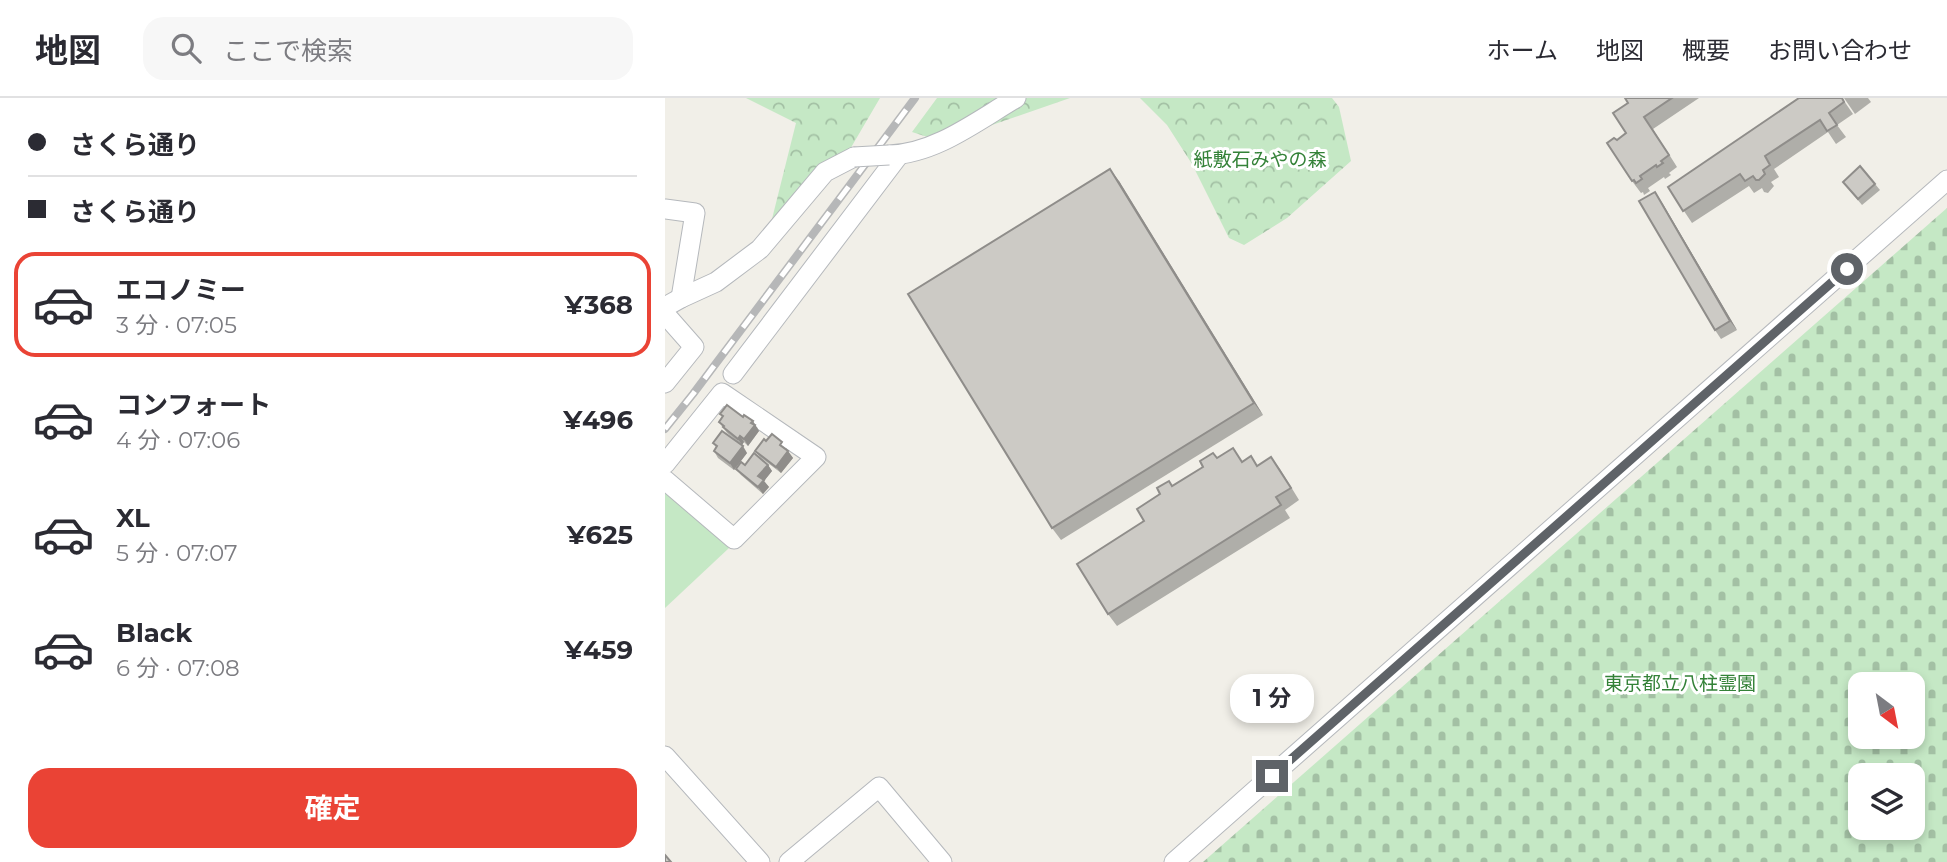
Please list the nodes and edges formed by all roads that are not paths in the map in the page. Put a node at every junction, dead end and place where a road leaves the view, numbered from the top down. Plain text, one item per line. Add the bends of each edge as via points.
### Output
1 (1016, 98) edge
2 (894, 155) junction
3 (1947, 180) edge
4 (665, 209) edge
5 (673, 302) edge
6 (665, 314) edge
7 (733, 374) dead end
8 (665, 383) edge
9 (665, 464) edge
10 (665, 480) edge
11 (665, 756) edge
12 (937, 860) edge
13 (760, 862) edge
14 (789, 862) edge
15 (1174, 862) edge

1 - 2 street via 919,152
2 - 5 street, bridge via 854,157 825,172 760,249 716,282
2 - 7 street
3 - 15 street
4 - 5 street via 695,213
6 - 8 street via 694,347
9 - 10 street via 722,393 816,457 734,539
11 - 13 street
12 - 14 street via 879,787

